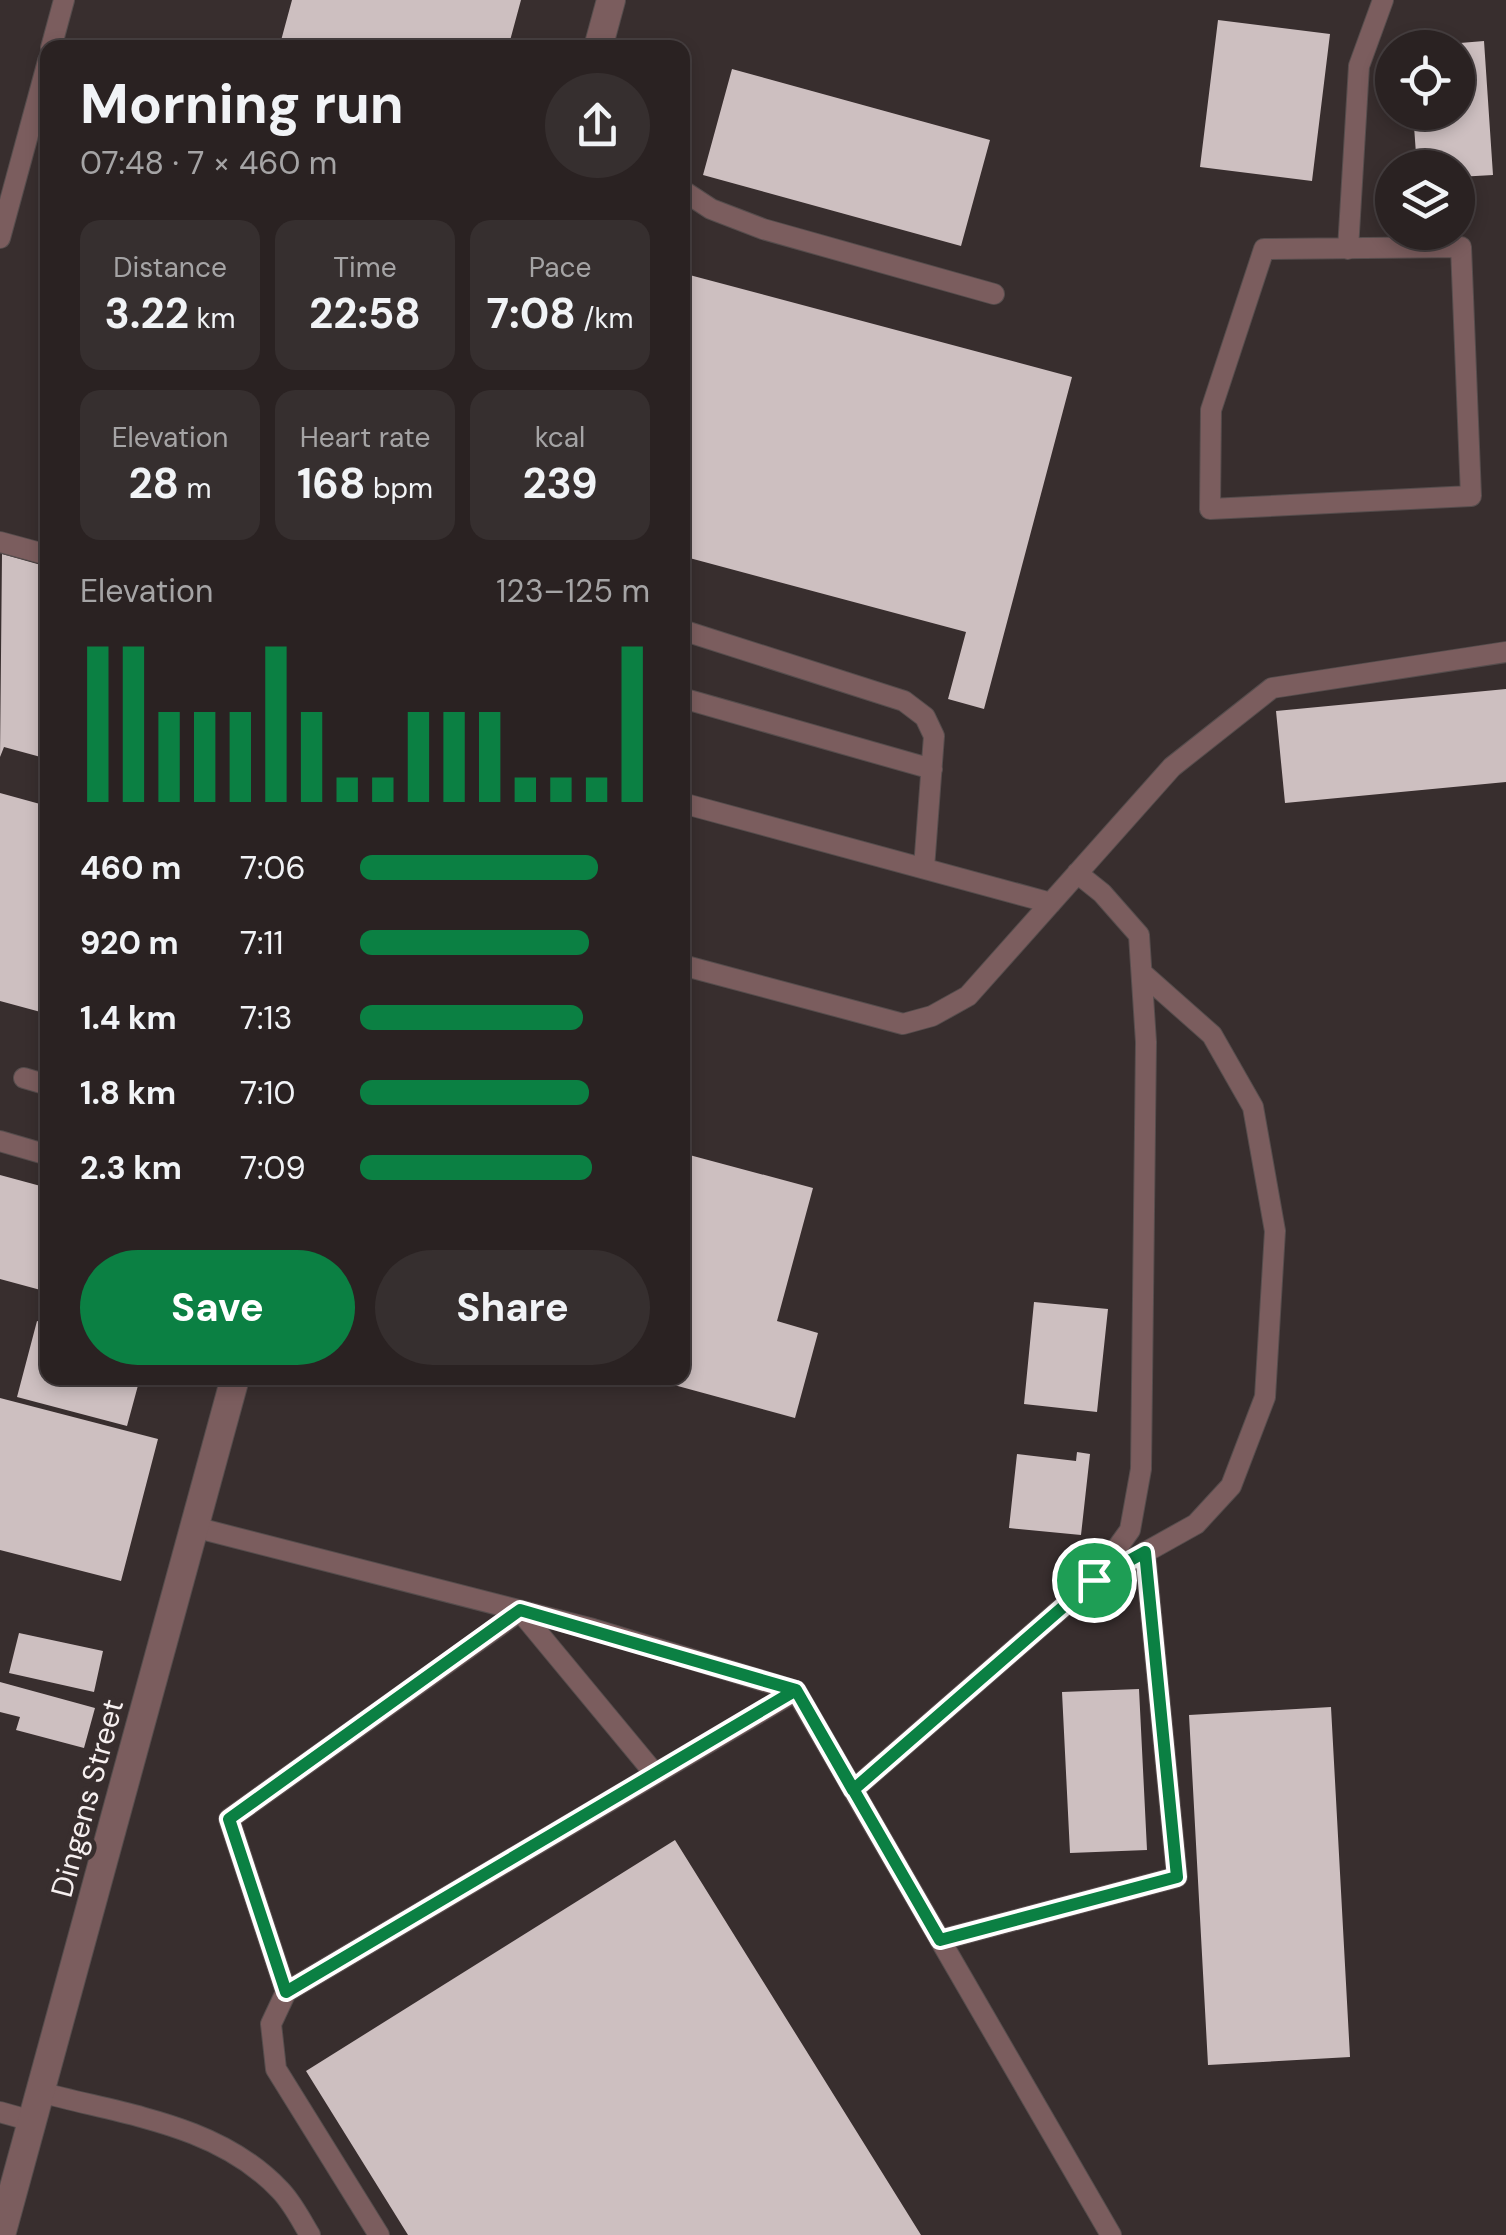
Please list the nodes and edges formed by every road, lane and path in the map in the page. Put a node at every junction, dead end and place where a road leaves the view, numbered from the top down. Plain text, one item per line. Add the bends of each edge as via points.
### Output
1 (64, 0) edge
2 (611, 0) edge
3 (1383, 0) edge
4 (53, 40) edge
5 (600, 40) edge
6 (40, 90) edge
7 (690, 195) edge
8 (0, 238) edge
9 (1348, 249) junction
10 (994, 294) dead end
11 (0, 542) edge
12 (40, 554) edge
13 (690, 633) edge
14 (1506, 652) edge
15 (690, 700) edge
16 (932, 769) junction
17 (690, 805) edge
18 (924, 868) junction
19 (1077, 874) junction
20 (1051, 903) junction
21 (690, 967) edge
22 (1142, 973) junction
23 (24, 1078) dead end
24 (40, 1083) edge
25 (0, 1140) edge
26 (40, 1153) edge
27 (233, 1385) edge
28 (194, 1527) junction
29 (1145, 1552) junction
30 (1094, 1580) junction
31 (520, 1610) junction
32 (796, 1690) junction
33 (655, 1774) junction
34 (853, 1790) junction
35 (940, 1940) junction
36 (286, 1992) junction
37 (40, 2092) junction
38 (0, 2112) edge
39 (32, 2121) junction
40 (1, 2235) edge
41 (310, 2235) edge
42 (379, 2235) edge
43 (1112, 2235) edge

1 - 4 lane
2 - 5 street
3 - 9 lane via 1359,66
6 - 8 lane
7 - 10 lane via 763,228
9 - 9 lane via 1460,247 1470,496 1210,509 1211,410 1264,250
11 - 12 lane
13 - 16 lane via 904,701 934,736
14 - 19 lane via 1272,688 1172,768
15 - 16 lane
16 - 18 lane
17 - 18 lane
18 - 20 lane
19 - 20 lane
19 - 22 lane via 1139,935
20 - 21 lane via 968,996 903,1024
22 - 29 lane via 1212,1035 1253,1107 1275,1231 1265,1398 1231,1486 1196,1524
22 - 30 lane via 1142,1469 1130,1530
23 - 24 lane
25 - 26 lane
27 - 28 street, Dingens Street
28 - 31 lane
28 - 37 street, Dingens Street
29 - 30 lane
29 - 35 lane via 1177,1877
30 - 34 lane
31 - 32 lane
31 - 33 lane
31 - 36 lane via 229,1819
32 - 33 lane
32 - 34 lane
33 - 36 lane
34 - 35 lane
35 - 43 lane
36 - 42 lane via 271,2024 276,2069
37 - 39 street, Dingens Street
37 - 41 lane via 214,2141 283,2192
38 - 39 lane
39 - 40 street, Dingens Street

